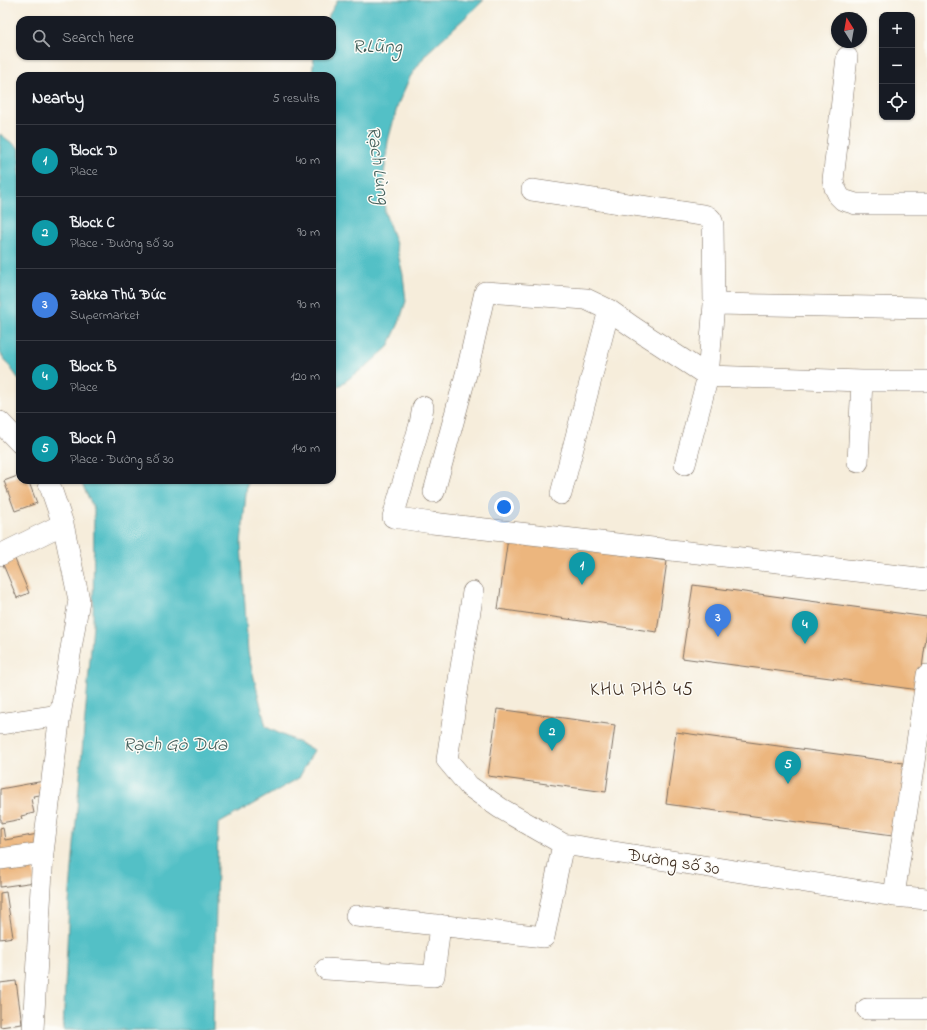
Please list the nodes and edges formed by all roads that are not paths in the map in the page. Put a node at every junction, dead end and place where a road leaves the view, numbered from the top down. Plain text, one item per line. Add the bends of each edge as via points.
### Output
1 (847, 57) dead end
2 (532, 190) dead end
3 (927, 204) edge
4 (714, 304) junction
5 (927, 308) edge
6 (609, 310) junction
7 (708, 376) junction
8 (862, 381) junction
9 (927, 381) edge
10 (423, 407) dead end
11 (0, 422) edge
12 (16, 439) edge
13 (858, 462) dead end
14 (685, 464) dead end
15 (49, 484) edge
16 (434, 492) dead end
17 (561, 494) dead end
18 (63, 524) junction
19 (0, 555) edge
20 (927, 579) edge
21 (473, 592) dead end
22 (927, 675) edge
23 (60, 715) junction
24 (0, 724) edge
25 (563, 844) junction
26 (43, 853) junction
27 (0, 859) edge
28 (894, 896) junction
29 (927, 900) edge
30 (356, 916) dead end
31 (440, 925) junction
32 (326, 969) dead end
33 (868, 1009) dead end
34 (927, 1009) edge
35 (33, 1030) edge

1 - 3 street via 833,180 835,188 843,200 856,204
2 - 4 street via 709,217 714,225
4 - 5 street
4 - 7 street
6 - 7 street
6 - 16 street via 586,299 485,292 468,367
6 - 17 street
7 - 8 street
7 - 14 street
8 - 9 street
8 - 13 street
10 - 20 street via 393,517
11 - 12 street
15 - 18 street
18 - 19 street
18 - 23 street via 79,600
21 - 25 street, Đường số 30 via 447,760 469,786 500,808
22 - 28 street
23 - 24 street
23 - 26 street
25 - 28 street, Đường số 30
25 - 31 street via 544,937
26 - 27 street
26 - 35 street
28 - 29 street, Đường số 30
30 - 31 street
31 - 32 street via 434,976
33 - 34 street

